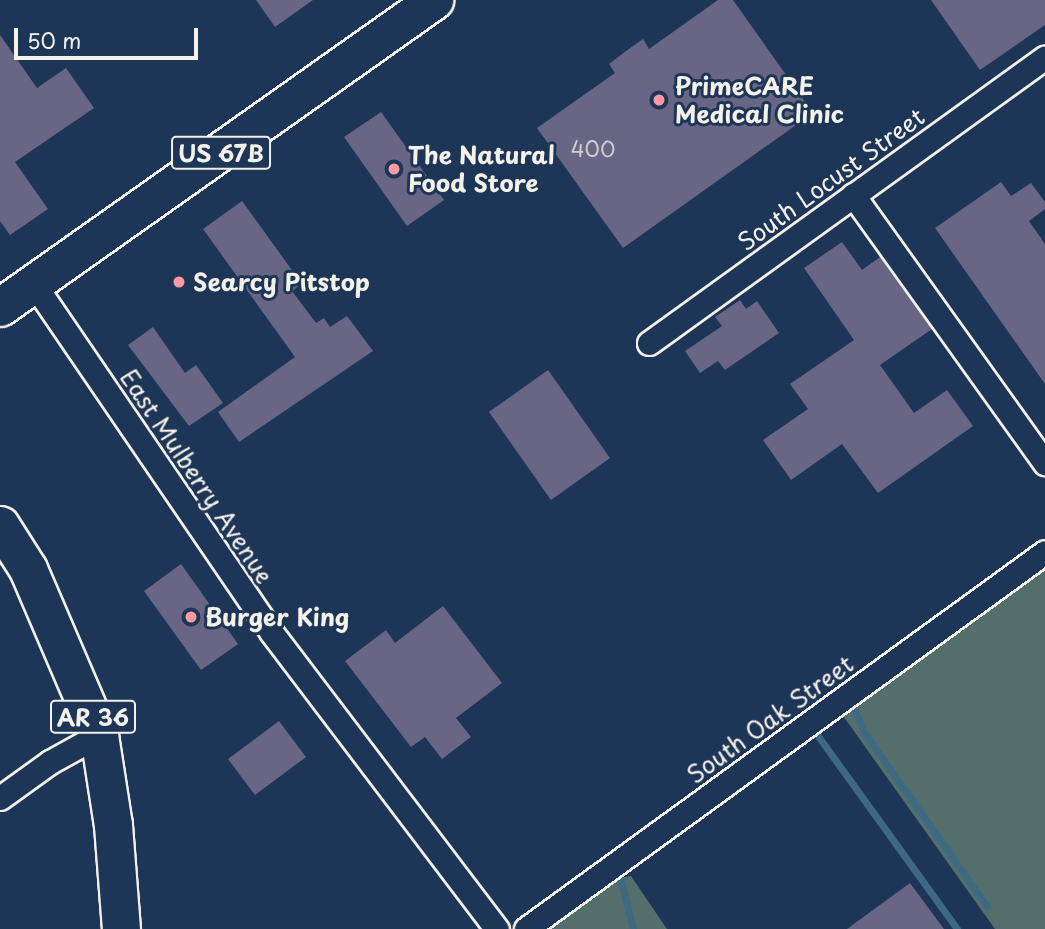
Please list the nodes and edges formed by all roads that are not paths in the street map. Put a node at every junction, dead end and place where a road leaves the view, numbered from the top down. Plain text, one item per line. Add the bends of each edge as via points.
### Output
1 (434, 0) edge
2 (1045, 57) edge
3 (853, 195) junction
4 (34, 284) junction
5 (0, 307) edge
6 (649, 343) dead end
7 (1045, 463) edge
8 (0, 525) edge
9 (1045, 552) edge
10 (99, 735) junction
11 (0, 798) edge
12 (121, 929) edge
13 (496, 929) edge
14 (526, 929) edge

1 - 4 main road, US 67B
2 - 3 street, South Locust Street
3 - 6 street, South Locust Street
3 - 7 street
4 - 5 main road, US 67B
4 - 13 street, East Mulberry Avenue via 272,633
8 - 10 main road, AR 36 via 28,569
9 - 14 street, South Oak Street
10 - 11 street via 50,762
10 - 12 main road, AR 36 via 113,825

